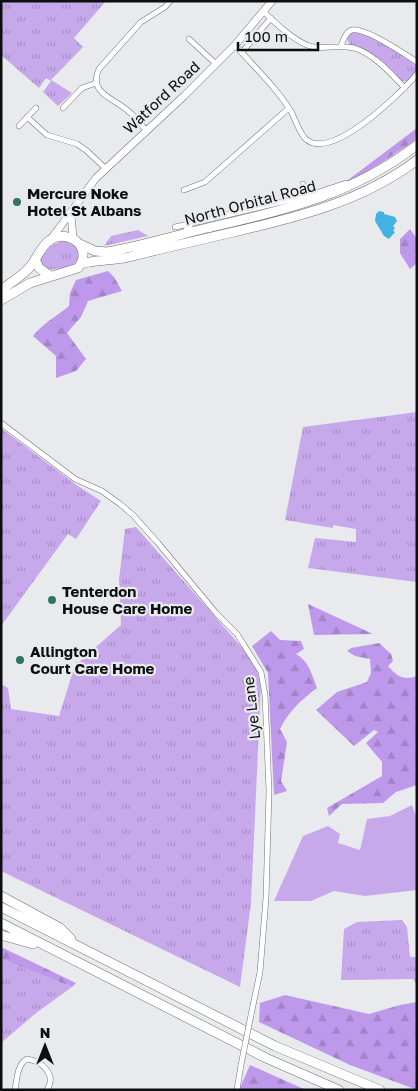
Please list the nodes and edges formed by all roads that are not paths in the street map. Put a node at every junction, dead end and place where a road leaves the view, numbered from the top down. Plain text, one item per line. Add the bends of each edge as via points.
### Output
1 (170, 1) edge
2 (272, 1) edge
3 (264, 12) junction
4 (271, 18) junction
5 (190, 39) dead end
6 (235, 45) junction
7 (341, 46) junction
8 (242, 52) junction
9 (417, 62) edge
10 (216, 64) junction
11 (417, 74) edge
12 (96, 83) junction
13 (404, 88) junction
14 (36, 108) dead end
15 (63, 108) dead end
16 (289, 108) junction
17 (27, 117) junction
18 (18, 126) dead end
19 (147, 131) junction
20 (417, 145) edge
21 (417, 160) edge
22 (105, 168) junction
23 (363, 180) junction
24 (304, 184) dead end
25 (184, 190) dead end
26 (307, 196) junction
27 (326, 196) junction
28 (351, 198) junction
29 (70, 215) junction
30 (190, 224) junction
31 (175, 227) dead end
32 (181, 235) junction
33 (51, 240) junction
34 (77, 241) junction
35 (35, 259) junction
36 (81, 264) junction
37 (50, 276) junction
38 (1, 290) edge
39 (1, 300) edge
40 (1, 423) edge
41 (1, 896) edge
42 (1, 907) edge
43 (1, 923) edge
44 (1, 935) edge
45 (79, 946) junction
46 (50, 949) junction
47 (14, 1090) edge
48 (47, 1090) edge
49 (236, 1090) edge
50 (339, 1090) edge
51 (380, 1090) edge

1 - 12 street via 141,22 108,58 99,69
2 - 3 main road, Watford Road
3 - 4 street
3 - 6 main road, Watford Road
4 - 7 street via 305,44
4 - 8 street
5 - 10 street
6 - 8 street
6 - 10 main road, Watford Road
7 - 9 street via 348,32 357,30
7 - 13 street via 357,49 372,57
8 - 16 street
10 - 19 main road, Watford Road
11 - 13 street
12 - 15 street via 82,88
12 - 19 street via 101,92 126,109
13 - 16 street via 376,114 340,138 325,142 314,143 303,137
14 - 17 street
16 - 25 street via 205,182
17 - 18 street
17 - 22 street via 47,136 82,147
19 - 22 main road, Watford Road
20 - 23 highway, North Orbital Road
21 - 28 highway, North Orbital Road
22 - 29 main road, Watford Road
23 - 26 street
23 - 27 highway, North Orbital Road
24 - 26 street
26 - 30 street
27 - 28 highway
27 - 32 highway, North Orbital Road
28 - 36 highway, North Orbital Road via 267,224 121,259 92,260
29 - 33 main road, Watford Road
29 - 34 main road
30 - 31 street
30 - 32 street
32 - 34 highway, North Orbital Road via 108,252 95,252
33 - 34 highway via 63,237
33 - 35 highway
34 - 36 highway via 83,255
35 - 37 highway via 39,268
35 - 38 highway via 29,269
36 - 37 highway via 74,270
37 - 39 highway
40 - 49 street, Lye Lane, bridge via 75,479 102,491 133,515 216,614 237,634 261,672 269,791 266,898 260,972
41 - 45 highway via 60,928
42 - 45 highway
43 - 46 highway
44 - 46 highway
45 - 51 highway via 275,1046
46 - 50 highway via 266,1058
47 - 48 street via 20,1067 26,1059 49,1073 51,1081

